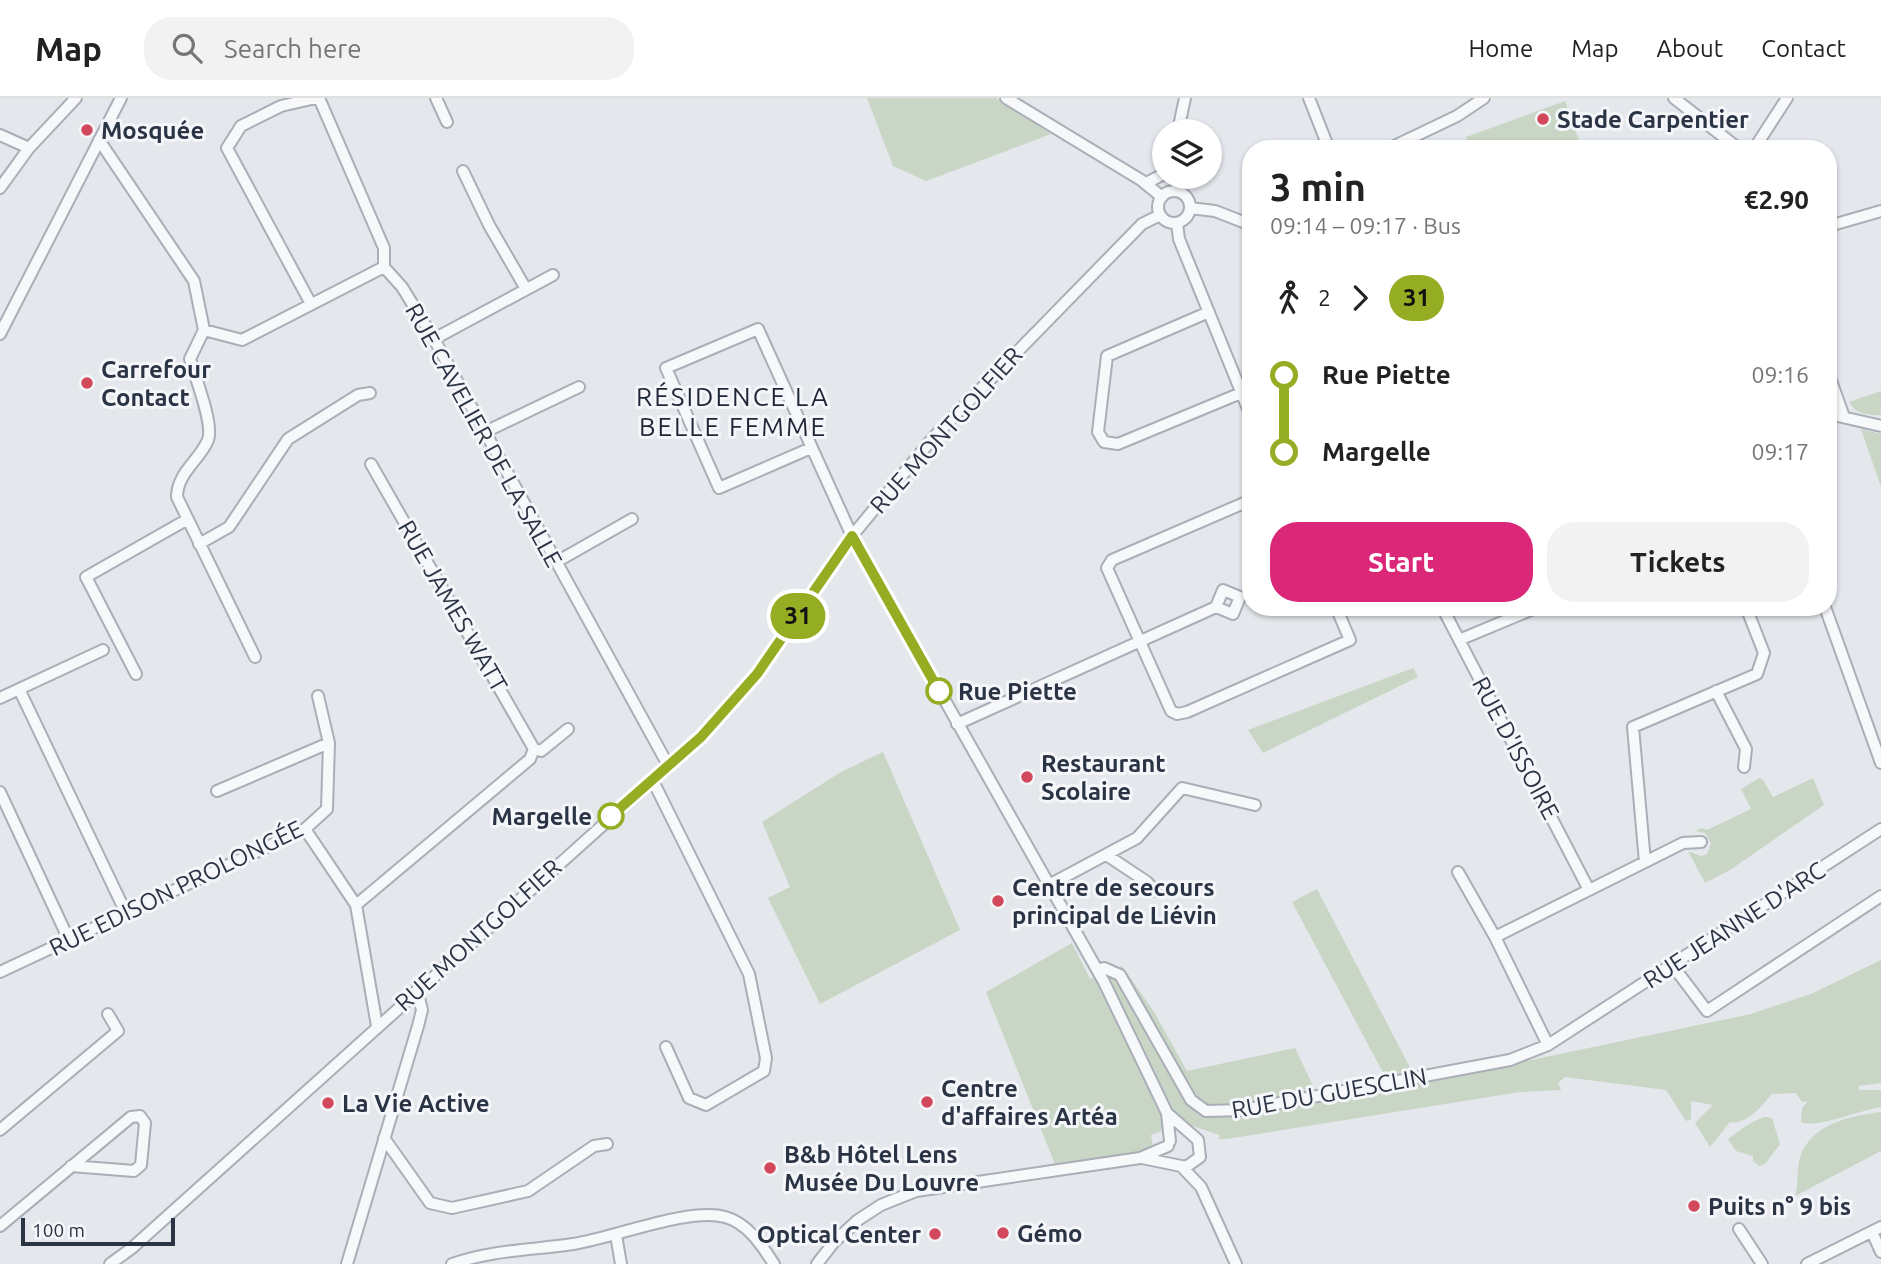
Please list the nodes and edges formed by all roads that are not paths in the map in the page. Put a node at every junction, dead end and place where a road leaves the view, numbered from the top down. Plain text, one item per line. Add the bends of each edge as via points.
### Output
1 (76, 98) edge
2 (121, 98) edge
3 (318, 98) edge
4 (436, 98) edge
5 (1006, 98) edge
6 (1309, 98) edge
7 (1787, 98) edge
8 (1479, 99) edge
9 (1679, 99) edge
10 (1185, 100) edge
11 (1181, 119) edge
12 (447, 122) dead end
13 (0, 135) edge
14 (99, 140) junction
15 (1325, 140) edge
16 (1407, 140) edge
17 (1728, 140) edge
18 (1760, 140) edge
19 (29, 148) junction
20 (0, 165) edge
21 (463, 171) dead end
22 (6, 177) junction
23 (1152, 180) edge
24 (1146, 183) junction
25 (0, 188) edge
26 (1168, 189) edge
27 (1167, 194) junction
28 (1190, 208) junction
29 (1881, 211) edge
30 (1160, 215) junction
31 (1242, 222) edge
32 (1177, 223) junction
33 (1837, 224) edge
34 (384, 267) junction
35 (553, 275) dead end
36 (526, 289) junction
37 (311, 304) junction
38 (1209, 312) junction
39 (204, 330) junction
40 (0, 334) edge
41 (433, 338) junction
42 (579, 387) dead end
43 (370, 393) dead end
44 (1241, 393) joint
45 (1837, 397) edge
46 (1837, 416) edge
47 (1844, 417) junction
48 (1881, 426) edge
49 (485, 432) junction
50 (811, 448) junction
51 (371, 464) dead end
52 (1242, 504) edge
53 (188, 519) junction
54 (632, 519) dead end
55 (852, 536) junction
56 (199, 544) junction
57 (558, 561) junction
58 (1240, 597) joint
59 (1216, 607) junction
60 (1340, 616) edge
61 (1447, 616) edge
62 (1516, 616) edge
63 (1750, 616) edge
64 (1828, 616) edge
65 (1459, 640) junction
66 (1138, 641) junction
67 (103, 650) dead end
68 (255, 657) dead end
69 (136, 674) dead end
70 (19, 689) junction
71 (1716, 691) junction
72 (318, 696) dead end
73 (0, 698) edge
74 (957, 724) junction
75 (568, 729) dead end
76 (329, 743) junction
77 (534, 749) junction
78 (1881, 763) edge
79 (668, 765) junction
80 (1744, 767) dead end
81 (652, 779) junction
82 (217, 791) dead end
83 (0, 792) edge
84 (1255, 805) dead end
85 (305, 829) junction
86 (1881, 829) edge
87 (1701, 842) dead end
88 (1108, 856) junction
89 (1645, 862) junction
90 (1458, 872) dead end
91 (1049, 886) junction
92 (1590, 890) junction
93 (1155, 891) dead end
94 (1881, 896) edge
95 (356, 905) junction
96 (126, 913) junction
97 (1495, 937) junction
98 (69, 940) junction
99 (1673, 966) junction
100 (1097, 970) junction
101 (0, 972) edge
102 (417, 990) junction
103 (373, 1005) junction
104 (393, 1011) junction
105 (108, 1014) dead end
106 (1587, 1021) joint
107 (377, 1027) junction
108 (1548, 1045) junction
109 (666, 1047) dead end
110 (1167, 1114) junction
111 (0, 1130) edge
112 (1190, 1134) junction
113 (384, 1138) junction
114 (607, 1144) dead end
115 (1169, 1144) junction
116 (1140, 1158) junction
117 (1197, 1162) junction
118 (71, 1166) junction
119 (1178, 1166) junction
120 (1200, 1187) junction
121 (0, 1226) edge
122 (1739, 1229) dead end
123 (1876, 1230) edge
124 (616, 1235) junction
125 (1881, 1252) edge
126 (110, 1264) edge
127 (347, 1264) edge
128 (452, 1264) edge
129 (621, 1264) edge
130 (774, 1264) edge
131 (817, 1264) edge
132 (1236, 1264) edge
133 (1762, 1264) edge
134 (1807, 1264) edge

1 - 19 street
2 - 14 street
3 - 34 street, RUE CAVELIER DE LA SALLE via 384,248
3 - 37 street via 281,106 241,126 227,148
4 - 12 street
5 - 24 street
6 - 15 street
7 - 18 street
8 - 16 street via 1457,116
9 - 17 street
10 - 11 street
13 - 19 street
14 - 39 street via 194,281
14 - 40 street
19 - 22 street
20 - 22 street
21 - 36 street
22 - 25 street
23 - 24 street
24 - 27 street
26 - 27 street
27 - 28 street via 1187,198
27 - 30 street via 1158,206
28 - 31 street
28 - 32 street via 1186,218
29 - 33 street
30 - 32 street
30 - 55 street, RUE MONTGOLFIER via 1142,224 933,438
32 - 38 street via 1179,239
34 - 37 street
34 - 41 street, RUE CAVELIER DE LA SALLE
35 - 36 street
36 - 41 street
37 - 39 street via 242,340
38 - 44 street
38 - 44 street via 1107,356 1098,432 1104,442 1118,444
39 - 53 street via 190,359 209,427 208,439 177,486
41 - 49 street, RUE CAVELIER DE LA SALLE
42 - 49 street
43 - 56 street via 358,395 288,439 229,527
45 - 47 street
46 - 47 street
47 - 48 street
49 - 57 street, RUE CAVELIER DE LA SALLE
50 - 50 street via 758,329 666,369 719,488
50 - 55 street
51 - 77 street, RUE JAMES WATT
52 - 66 street via 1112,560 1107,568
53 - 56 street
53 - 69 street via 86,577
54 - 57 street
55 - 74 street
55 - 79 street, RUE MONTGOLFIER via 757,674 701,737
56 - 68 street
57 - 79 street, RUE CAVELIER DE LA SALLE via 564,581
58 - 59 street via 1233,614
58 - 59 street via 1223,590
59 - 66 street
60 - 66 street via 1350,640 1177,714 1171,711
61 - 65 street, RUE D'ISSOIRE
62 - 65 street
63 - 71 street via 1764,653 1757,674
64 - 78 street
65 - 92 street, RUE D'ISSOIRE
66 - 74 street
67 - 70 street
70 - 73 street
70 - 96 street
71 - 80 street via 1746,749
71 - 89 street via 1633,727
72 - 76 street, RUE EDISON PROLONGÉE
74 - 91 street
75 - 77 street via 541,751
76 - 82 street
76 - 85 street, RUE EDISON PROLONGÉE via 327,809
77 - 95 street via 530,760
79 - 81 street, RUE MONTGOLFIER
81 - 102 street, RUE MONTGOLFIER
81 - 109 street via 749,974 766,1058 764,1071 706,1105 689,1098
83 - 98 street
84 - 88 street via 1182,788 1137,838
85 - 95 street
85 - 96 street, RUE EDISON PROLONGÉE
86 - 99 street, RUE JEANNE D'ARC
87 - 89 street via 1683,843
88 - 91 street
88 - 93 street
89 - 92 street
90 - 97 street
91 - 100 street
92 - 97 street
94 - 99 street via 1707,1011
95 - 103 street
96 - 98 street, RUE EDISON PROLONGÉE
97 - 108 street
98 - 101 street, RUE EDISON PROLONGÉE
99 - 106 street, RUE JEANNE D'ARC
100 - 108 street, RUE DU GUESCLIN via 1120,975 1191,1100 1206,1111 1242,1110 1394,1083 1510,1060
100 - 110 street
102 - 104 street, RUE MONTGOLFIER
102 - 113 street via 422,1010
103 - 104 street
103 - 107 street
104 - 107 street, RUE MONTGOLFIER
105 - 111 street via 118,1031
106 - 108 street, RUE DU GUESCLIN
107 - 126 street, RUE MONTGOLFIER
110 - 112 street
110 - 115 street
112 - 115 street via 1179,1134
112 - 117 street via 1201,1146
113 - 114 street via 430,1203 452,1208 528,1191 594,1146
113 - 127 street
115 - 116 street
115 - 119 street via 1169,1158
116 - 119 street
116 - 131 street via 916,1191 858,1220
117 - 119 street
117 - 120 street
118 - 118 street via 131,1117 140,1116 145,1124 141,1165 134,1171
118 - 121 street
119 - 120 street
120 - 132 street
122 - 133 street
123 - 125 street
123 - 134 street
124 - 128 street
124 - 129 street
124 - 130 street via 692,1217 726,1217 748,1229

